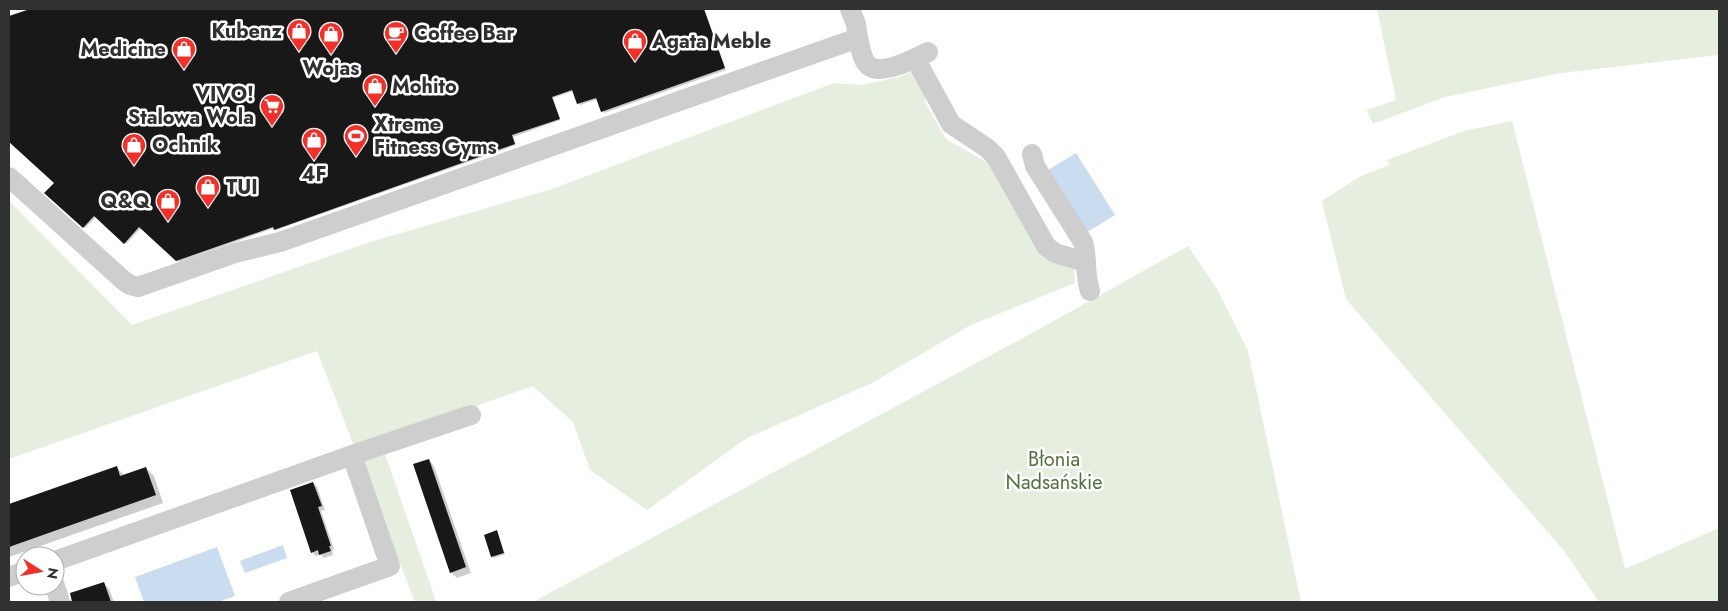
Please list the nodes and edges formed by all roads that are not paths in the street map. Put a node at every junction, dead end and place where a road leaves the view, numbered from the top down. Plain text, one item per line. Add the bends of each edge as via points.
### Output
1 (850, 9) edge
2 (858, 38) junction
3 (1032, 154) dead end
4 (9, 177) edge
5 (1085, 262) junction
6 (1090, 291) dead end
7 (471, 415) dead end
8 (352, 456) junction
9 (65, 557) edge
10 (289, 602) edge

1 - 2 lane
2 - 4 lane via 280,242 235,253 138,287 123,280
2 - 5 lane via 864,58 875,69 890,68 922,55 951,124 996,157 1046,246 1055,253
3 - 5 lane via 1035,166 1083,242
5 - 6 lane
7 - 8 lane
8 - 9 lane
8 - 10 lane via 390,566

